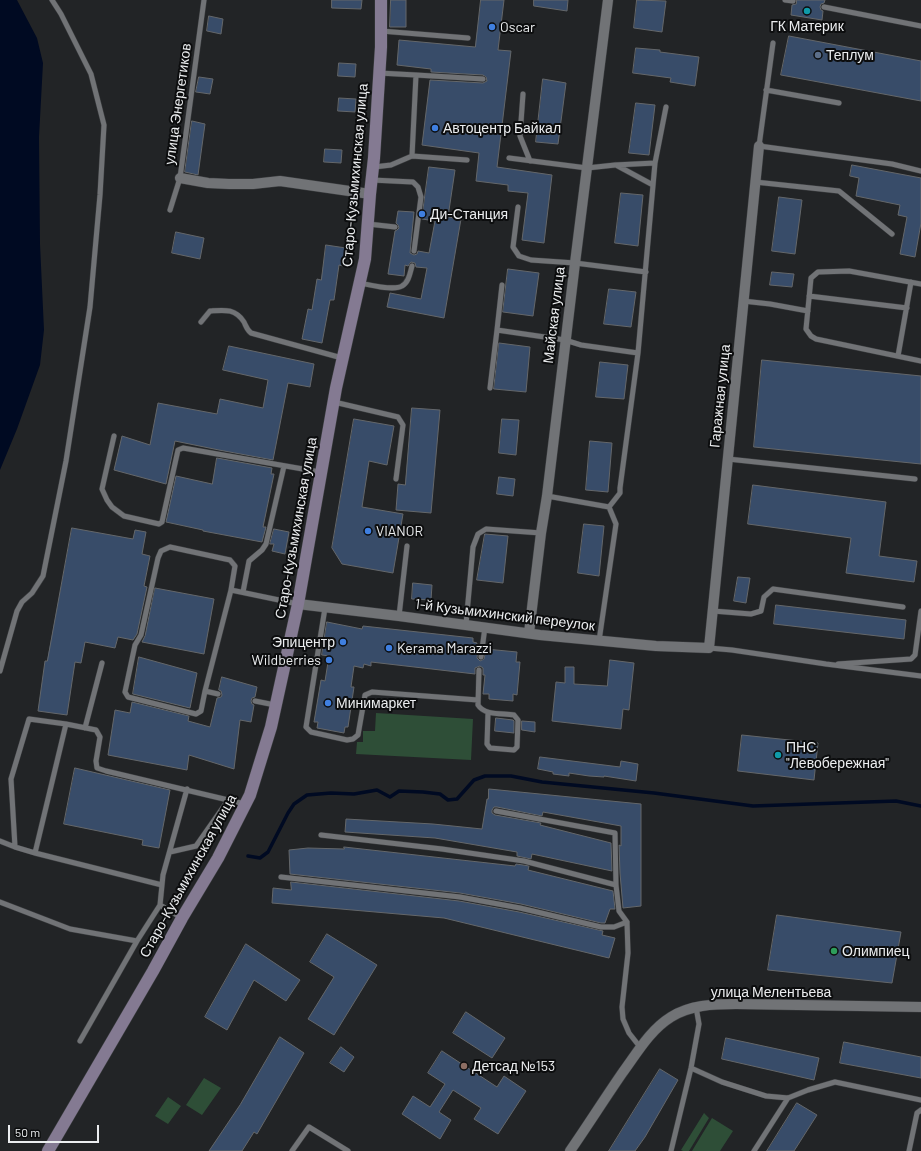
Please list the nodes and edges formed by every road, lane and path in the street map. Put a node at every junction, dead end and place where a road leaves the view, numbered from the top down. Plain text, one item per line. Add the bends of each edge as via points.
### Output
1 (52, 0) edge
2 (204, 0) edge
3 (381, 0) edge
4 (608, 0) edge
5 (785, 0) edge
6 (793, 2) dead end
7 (824, 7) dead end
8 (921, 26) edge
9 (381, 31) junction
10 (468, 38) dead end
11 (773, 43) dead end
12 (379, 73) junction
13 (416, 75) junction
14 (482, 79) dead end
15 (766, 90) junction
16 (523, 94) dead end
17 (839, 103) dead end
18 (666, 107) dead end
19 (759, 146) junction
20 (412, 156) junction
21 (509, 158) dead end
22 (467, 160) dead end
23 (530, 161) junction
24 (655, 163) junction
25 (615, 165) junction
26 (373, 167) junction
27 (587, 168) junction
28 (921, 171) edge
29 (180, 178) junction
30 (371, 180) junction
31 (755, 182) junction
32 (653, 185) junction
33 (370, 194) junction
34 (518, 207) dead end
35 (170, 210) dead end
36 (368, 224) junction
37 (395, 227) dead end
38 (892, 234) dead end
39 (414, 251) dead end
40 (575, 263) junction
41 (412, 266) dead end
42 (646, 272) junction
43 (911, 282) junction
44 (360, 283) junction
45 (921, 284) edge
46 (502, 285) dead end
47 (809, 296) junction
48 (744, 301) junction
49 (907, 308) junction
50 (808, 311) junction
51 (201, 322) dead end
52 (496, 330) junction
53 (565, 340) junction
54 (638, 353) junction
55 (898, 356) junction
56 (342, 358) junction
57 (921, 361) edge
58 (490, 388) dead end
59 (334, 402) junction
60 (114, 436) dead end
61 (728, 459) junction
62 (284, 466) junction
63 (321, 472) junction
64 (396, 479) dead end
65 (915, 479) dead end
66 (547, 496) junction
67 (609, 507) junction
68 (541, 533) junction
69 (407, 546) dead end
70 (231, 590) junction
71 (243, 592) junction
72 (298, 604) junction
73 (903, 607) dead end
74 (325, 608) junction
75 (713, 611) junction
76 (921, 611) edge
77 (399, 616) junction
78 (466, 624) junction
79 (485, 627) junction
80 (529, 633) junction
81 (599, 640) junction
82 (709, 648) junction
83 (481, 657) dead end
84 (102, 663) dead end
85 (826, 664) junction
86 (480, 670) dead end
87 (0, 671) edge
88 (921, 676) edge
89 (205, 691) junction
90 (218, 694) dead end
91 (478, 700) junction
92 (255, 701) dead end
93 (276, 705) junction
94 (488, 713) junction
95 (66, 724) junction
96 (85, 728) junction
97 (187, 789) junction
98 (229, 799) junction
99 (246, 804) junction
100 (496, 811) dead end
101 (321, 835) dead end
102 (0, 841) edge
103 (15, 847) junction
104 (170, 852) junction
105 (35, 853) junction
106 (281, 877) dead end
107 (162, 885) junction
108 (616, 885) junction
109 (0, 902) edge
110 (160, 905) junction
111 (182, 918) junction
112 (627, 922) junction
113 (137, 941) junction
114 (696, 1007) junction
115 (921, 1007) edge
116 (80, 1040) dead end
117 (640, 1047) junction
118 (692, 1068) junction
119 (788, 1098) junction
120 (921, 1100) edge
121 (921, 1110) edge
122 (48, 1151) edge
123 (292, 1151) edge
124 (348, 1151) edge
125 (570, 1151) edge
126 (670, 1151) edge
127 (754, 1151) edge
128 (909, 1151) edge

1 - 87 lane via 91,74 104,125 100,195 90,307 66,461 43,576 17,611
2 - 29 lane, улица Энергетиков
3 - 9 main road, Старо-Кузьмихинская улица
4 - 27 street, Майская улица
5 - 6 lane
7 - 8 lane
9 - 10 lane
9 - 12 main road, Старо-Кузьмихинская улица
11 - 15 lane
12 - 13 lane
12 - 26 main road, Старо-Кузьмихинская улица
13 - 14 lane
13 - 20 lane
15 - 17 lane
15 - 19 lane
16 - 23 lane via 520,136
18 - 24 lane
19 - 28 lane via 892,164
19 - 31 street, Гаражная улица
20 - 22 lane
20 - 26 lane via 391,165
21 - 23 lane
23 - 27 lane
24 - 25 lane
24 - 32 lane
25 - 27 lane
25 - 32 lane
26 - 30 main road, Старо-Кузьмихинская улица
27 - 40 street, Майская улица
29 - 33 street via 229,184 280,182
29 - 35 lane, улица Энергетиков
30 - 33 main road, Старо-Кузьмихинская улица
30 - 39 lane via 413,182 418,187 421,197 414,230
31 - 38 lane via 839,191
31 - 48 street, Гаражная улица
32 - 42 lane
33 - 36 main road, Старо-Кузьмихинская улица
34 - 40 lane via 514,247 519,256 531,260
36 - 37 lane
36 - 44 main road, Старо-Кузьмихинская улица
40 - 42 lane
40 - 53 street, Майская улица
41 - 44 lane via 410,276 402,287
42 - 54 lane
43 - 45 lane
43 - 47 lane via 849,271 818,272 811,278
43 - 49 lane
44 - 56 main road, Старо-Кузьмихинская улица
46 - 52 lane
47 - 49 lane
47 - 50 lane
48 - 50 lane
48 - 61 street, Гаражная улица
49 - 55 lane
50 - 55 lane via 806,329 816,339
51 - 56 lane via 210,311 225,310 236,313 251,333
52 - 53 lane
52 - 58 lane
53 - 54 lane via 581,345
53 - 66 street, Майская улица
54 - 67 lane via 620,493
55 - 57 lane
56 - 59 main road, Старо-Кузьмихинская улица
59 - 63 main road, Старо-Кузьмихинская улица
59 - 64 lane via 398,417 403,425
60 - 62 lane via 102,489 107,500 124,516 159,524 162,522 178,450 183,448
61 - 65 lane
61 - 75 street, Гаражная улица
62 - 63 lane
62 - 71 lane via 266,544 249,561
63 - 72 main road, Старо-Кузьмихинская улица
66 - 67 lane
66 - 68 street, Майская улица
67 - 81 lane via 616,524
68 - 78 lane via 486,529 478,534 473,547
68 - 80 street, Майская улица
69 - 77 lane
70 - 71 lane
70 - 89 lane
70 - 89 lane via 235,566 230,560 170,547 161,551 141,635 135,645 126,692 128,697 196,714 201,711
71 - 72 lane
72 - 74 street, 1-й Кузьмихинский переулок
72 - 93 main road, Старо-Кузьмихинская улица
73 - 75 lane via 773,589 764,597 761,611 751,614
74 - 77 street, 1-й Кузьмихинский переулок
74 - 91 lane via 306,727 311,732 353,739 358,735 365,695 372,692
75 - 82 street, Гаражная улица
76 - 85 lane via 915,655 911,659
77 - 78 street, 1-й Кузьмихинский переулок
78 - 79 street, 1-й Кузьмихинский переулок
79 - 80 street, 1-й Кузьмихинский переулок
79 - 83 lane
80 - 81 street, 1-й Кузьмихинский переулок
81 - 82 street, 1-й Кузьмихинский переулок
82 - 85 lane
84 - 96 lane
85 - 88 lane
86 - 91 lane
89 - 90 lane
91 - 94 lane via 480,710
92 - 93 lane
93 - 99 main road, Старо-Кузьмихинская улица
94 - 94 lane via 514,715 518,720 517,747 514,750 490,748 487,744
95 - 96 lane
95 - 103 lane via 29,719 11,779
95 - 105 lane
96 - 97 lane via 96,730 100,737 97,768
97 - 98 lane
97 - 104 lane
98 - 99 lane
98 - 104 lane via 196,846
99 - 111 main road, Старо-Кузьмихинская улица via 218,858
100 - 108 lane via 615,833
101 - 108 lane via 442,849 524,862
102 - 103 lane
103 - 105 lane
104 - 107 lane
105 - 107 lane
106 - 112 lane via 460,897 601,926 614,927
107 - 110 lane
108 - 112 lane via 620,911
109 - 113 lane via 70,929
110 - 111 lane
110 - 113 lane
111 - 122 main road, Старо-Кузьмихинская улица
112 - 117 lane via 628,953 623,1019 629,1033
113 - 116 lane
114 - 115 street, улица Мелентьева via 741,1004
114 - 117 street, улица Мелентьева via 662,1023
114 - 118 lane via 699,1024
117 - 125 street, улица Мелентьева
118 - 119 lane via 722,1082 766,1096
118 - 126 lane
119 - 120 lane via 835,1082
119 - 127 lane
121 - 128 lane via 917,1113
123 - 124 lane via 309,1127

